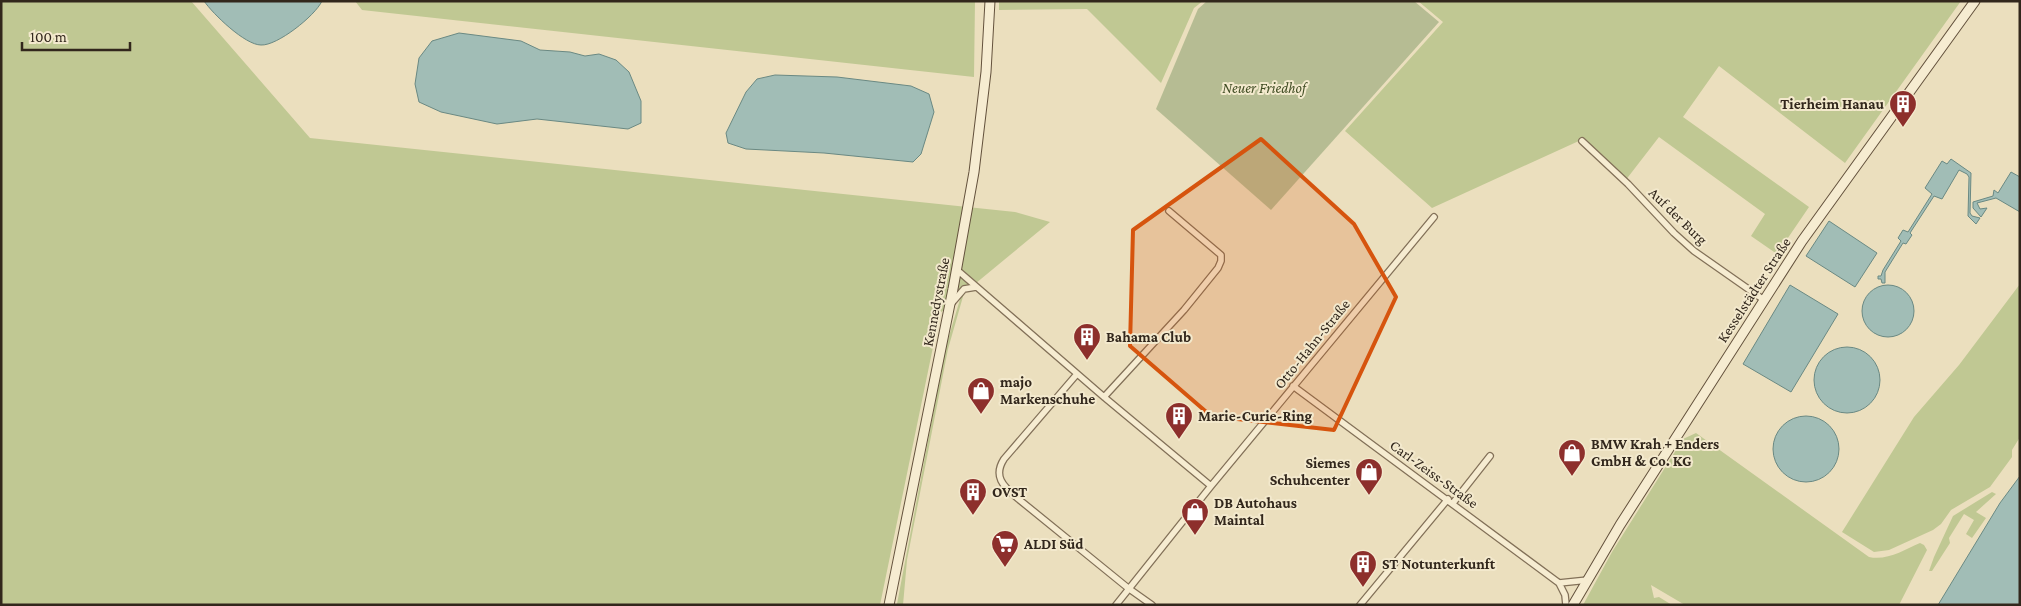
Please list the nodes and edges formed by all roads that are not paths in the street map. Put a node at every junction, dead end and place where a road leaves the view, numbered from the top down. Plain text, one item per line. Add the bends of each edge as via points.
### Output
1 (990, 1) edge
2 (1975, 1) edge
3 (1582, 141) dead end
4 (1169, 211) dead end
5 (1434, 217) dead end
6 (956, 269) junction
7 (976, 287) junction
8 (1764, 300) junction
9 (949, 308) junction
10 (1077, 374) junction
11 (1293, 386) junction
12 (1104, 397) junction
13 (1490, 456) dead end
14 (1211, 486) junction
15 (1450, 501) junction
16 (1588, 580) junction
17 (1559, 583) junction
18 (1128, 588) junction
19 (889, 605) edge
20 (1116, 605) edge
21 (1152, 605) edge
22 (1360, 605) edge
23 (1566, 605) edge
24 (1573, 605) edge

1 - 6 main road, Kennedystraße via 980,133
2 - 8 main road, Kesselstädter Straße via 1802,241
3 - 8 street, Auf der Burg via 1694,251
4 - 12 street via 1221,255 1222,261 1184,310
5 - 11 street, Otto-Hahn-Straße
6 - 7 street
6 - 9 main road, Kennedystraße
7 - 9 street via 964,289
7 - 10 street
8 - 16 main road, Kesselstädter Straße
9 - 19 main road, Kennedystraße
10 - 12 street
10 - 18 street via 1004,459 999,477 1016,497
11 - 14 street, Otto-Hahn-Straße
11 - 15 street, Carl-Zeiss-Straße
12 - 14 street
13 - 15 street
14 - 18 street, Otto-Hahn-Straße
15 - 17 street, Carl-Zeiss-Straße
15 - 22 street
16 - 17 street
16 - 24 main road, Kesselstädter Straße
17 - 23 street
18 - 20 street, Otto-Hahn-Straße
18 - 21 street

